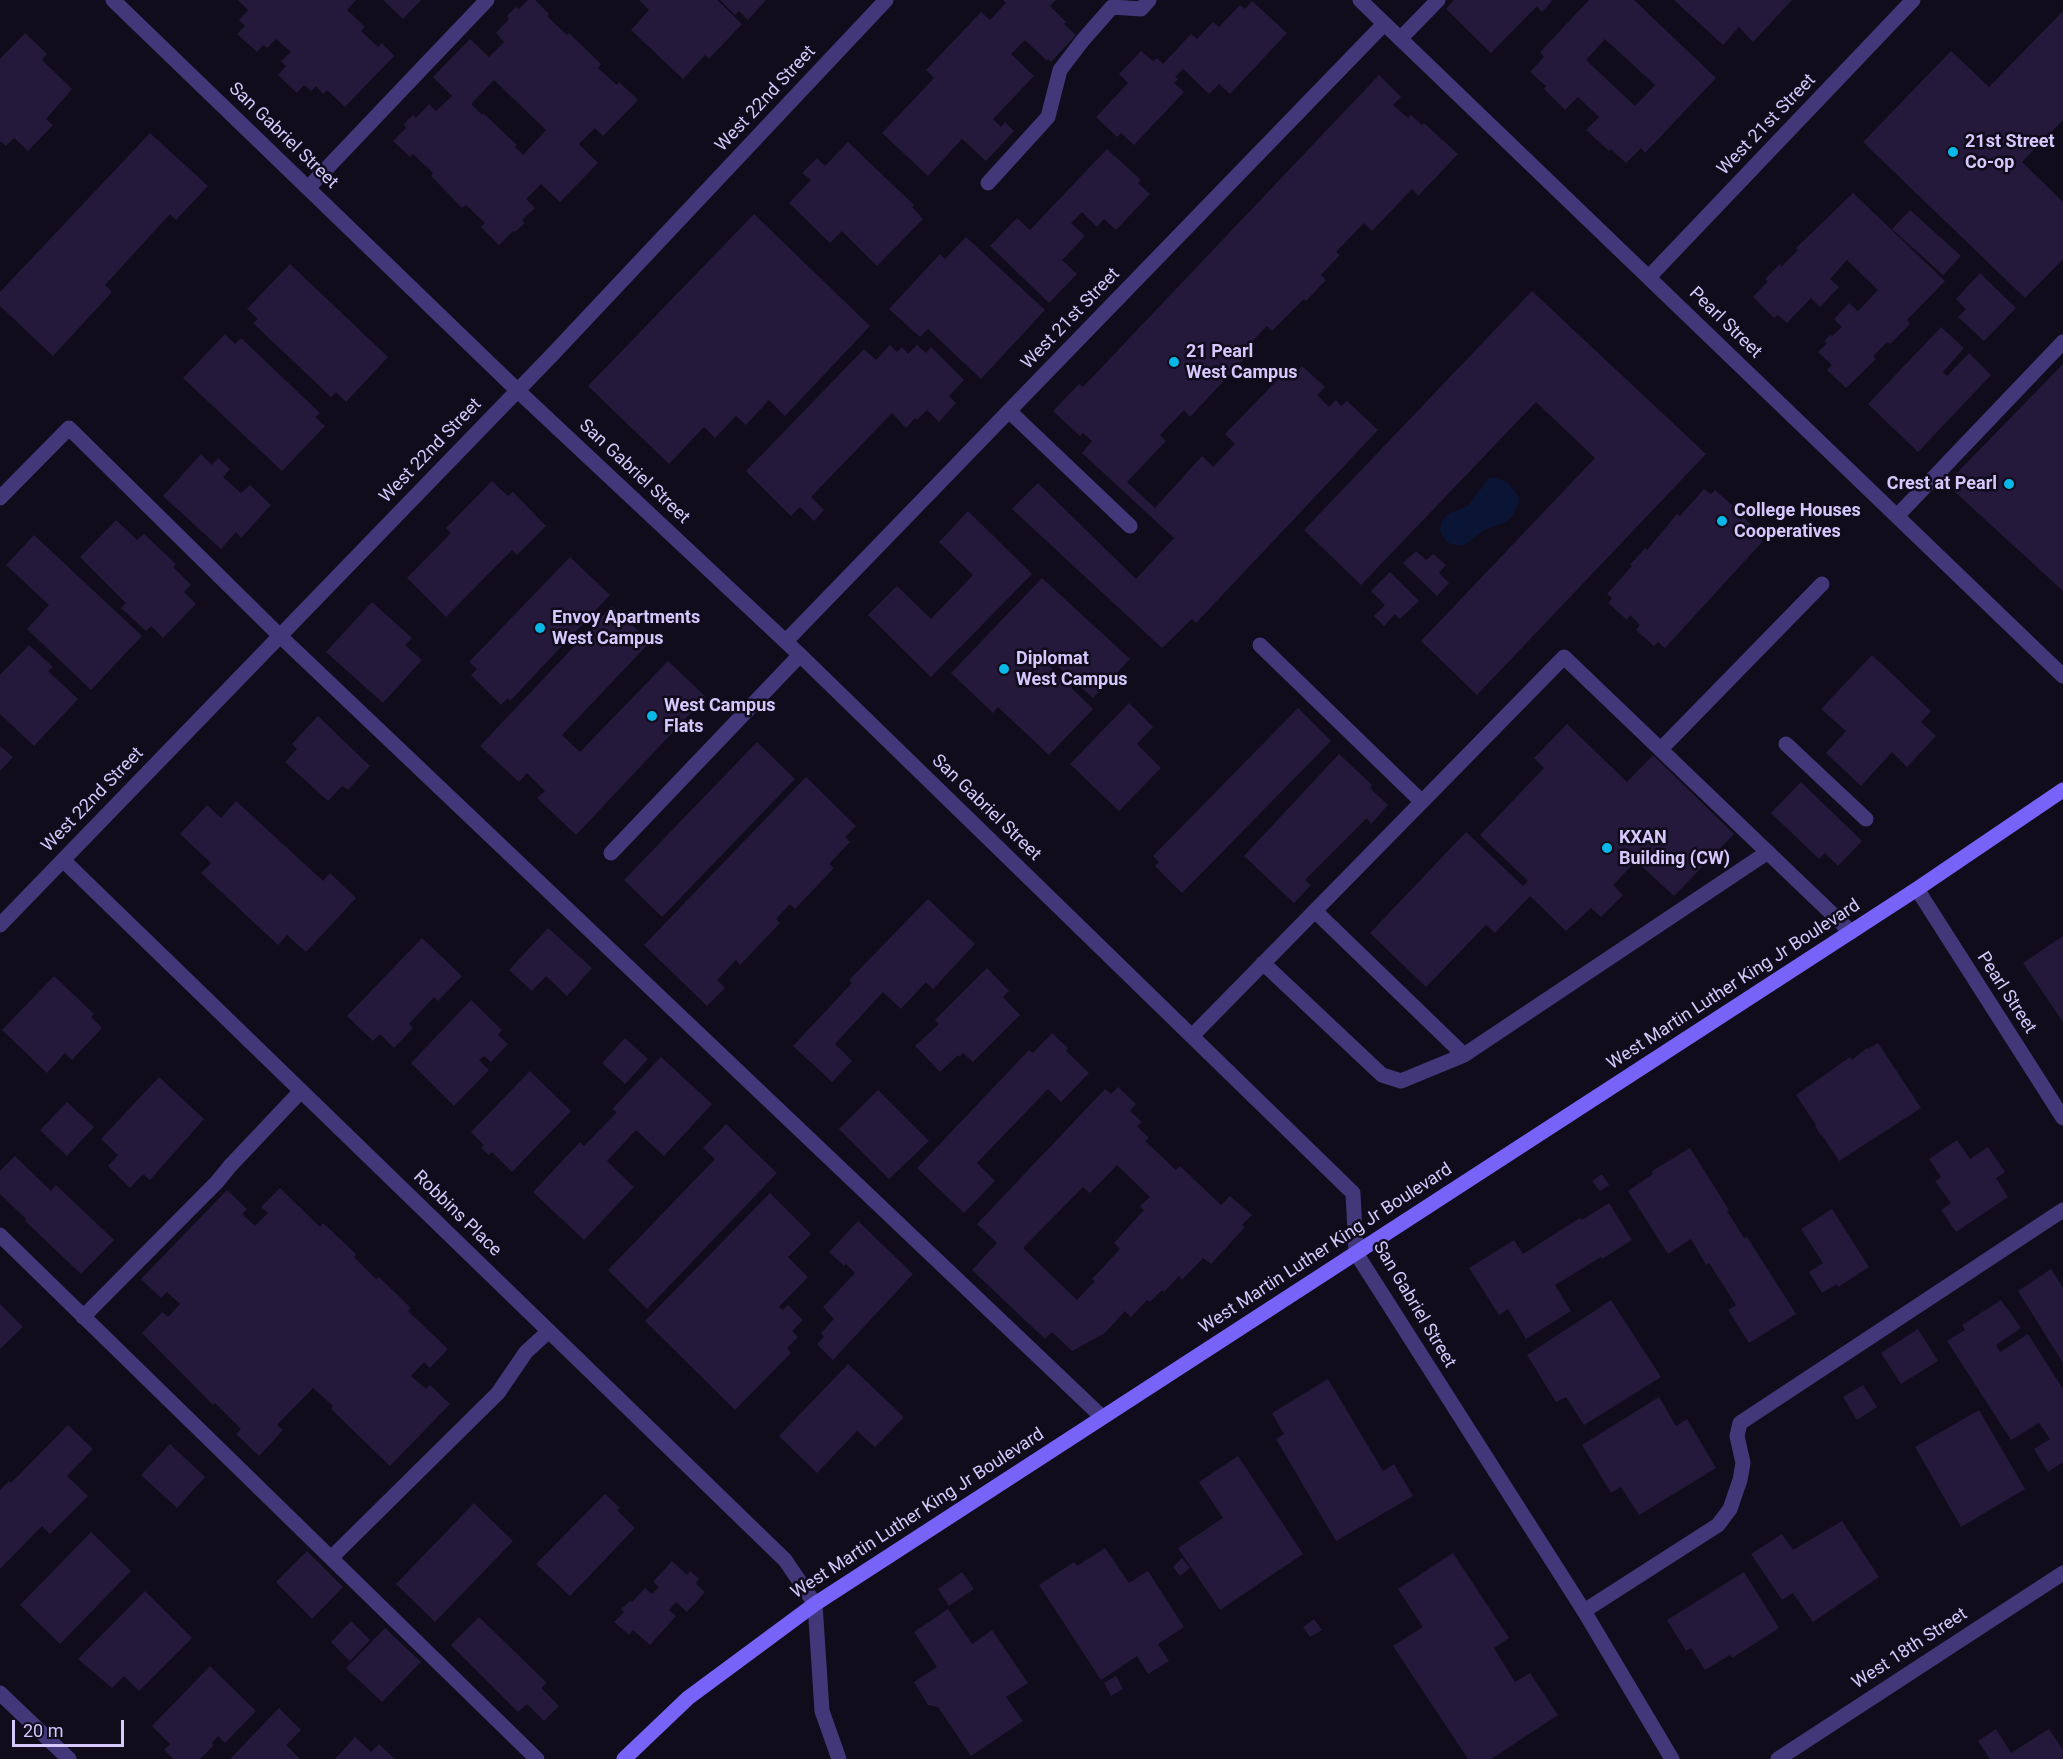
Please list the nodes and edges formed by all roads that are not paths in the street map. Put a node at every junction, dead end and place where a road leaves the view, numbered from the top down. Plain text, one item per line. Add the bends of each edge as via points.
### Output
1 (113, 0) edge
2 (487, 0) edge
3 (886, 0) edge
4 (1149, 0) edge
5 (1360, 0) edge
6 (1438, 0) edge
7 (1913, 0) edge
8 (1384, 24) junction
9 (1400, 39) junction
10 (988, 183) dead end
11 (309, 188) junction
12 (1649, 277) junction
13 (2063, 342) edge
14 (517, 390) junction
15 (1009, 411) junction
16 (0, 498) edge
17 (1897, 516) junction
18 (1130, 526) dead end
19 (1822, 584) dead end
20 (279, 635) junction
21 (786, 641) junction
22 (1260, 645) dead end
23 (800, 655) junction
24 (2063, 676) edge
25 (1786, 744) dead end
26 (1661, 749) junction
27 (2063, 790) edge
28 (1422, 802) junction
29 (1866, 819) dead end
30 (1768, 852) junction
31 (611, 853) dead end
32 (63, 860) junction
33 (1917, 890) junction
34 (1315, 911) junction
35 (0, 925) edge
36 (1851, 932) junction
37 (1263, 963) junction
38 (1193, 1035) junction
39 (1464, 1055) junction
40 (301, 1091) junction
41 (2063, 1118) edge
42 (2063, 1210) edge
43 (0, 1235) edge
44 (1356, 1253) junction
45 (83, 1317) junction
46 (549, 1331) junction
47 (1102, 1417) junction
48 (332, 1557) junction
49 (2063, 1573) edge
50 (815, 1604) junction
51 (1584, 1611) junction
52 (0, 1693) edge
53 (69, 1759) edge
54 (537, 1759) edge
55 (624, 1759) edge
56 (839, 1759) edge
57 (1672, 1759) edge
58 (1778, 1759) edge

1 - 11 street, San Gabriel Street
2 - 11 street
3 - 14 street, West 22nd Street
4 - 10 street via 1141,9 1113,7 1083,40 1060,69 1048,117
5 - 8 street, Pearl Street
6 - 9 street
7 - 12 street, West 21st Street
8 - 9 street, Pearl Street
8 - 15 street, West 21st Street
9 - 12 street, Pearl Street
11 - 14 street, San Gabriel Street
12 - 17 street, Pearl Street
13 - 17 street
14 - 20 street, West 22nd Street
14 - 21 street, San Gabriel Street
15 - 18 street
15 - 21 street, West 21st Street
16 - 20 street via 69,428
17 - 24 street, Pearl Street
19 - 26 street
20 - 32 street, West 22nd Street
20 - 47 street
21 - 23 street, San Gabriel Street
22 - 28 street
23 - 31 street
23 - 38 street, San Gabriel Street
25 - 29 street
26 - 28 street via 1564,657
26 - 30 street
27 - 33 main road, West Martin Luther King Jr Boulevard
28 - 34 street
30 - 36 street
30 - 39 street
32 - 35 street, West 22nd Street
32 - 40 street, Robbins Place
33 - 36 main road, West Martin Luther King Jr Boulevard
33 - 41 street, Pearl Street
34 - 37 street
34 - 39 street
36 - 44 main road, West Martin Luther King Jr Boulevard
37 - 38 street
37 - 39 street via 1382,1075 1401,1081
38 - 44 street, San Gabriel Street via 1353,1192
40 - 45 street
40 - 46 street, Robbins Place
42 - 51 street via 1740,1423 1740,1480 1730,1509 1718,1526
43 - 45 street
44 - 47 main road, West Martin Luther King Jr Boulevard
44 - 51 street, San Gabriel Street
45 - 48 street
46 - 48 street via 526,1352 498,1393
46 - 50 street, Robbins Place via 785,1560
47 - 50 main road, West Martin Luther King Jr Boulevard
48 - 54 street
49 - 58 street, West 18th Street
50 - 55 main road, West Martin Luther King Jr Boulevard via 688,1698
50 - 56 street via 822,1711
51 - 57 street, San Gabriel Street
52 - 53 street

